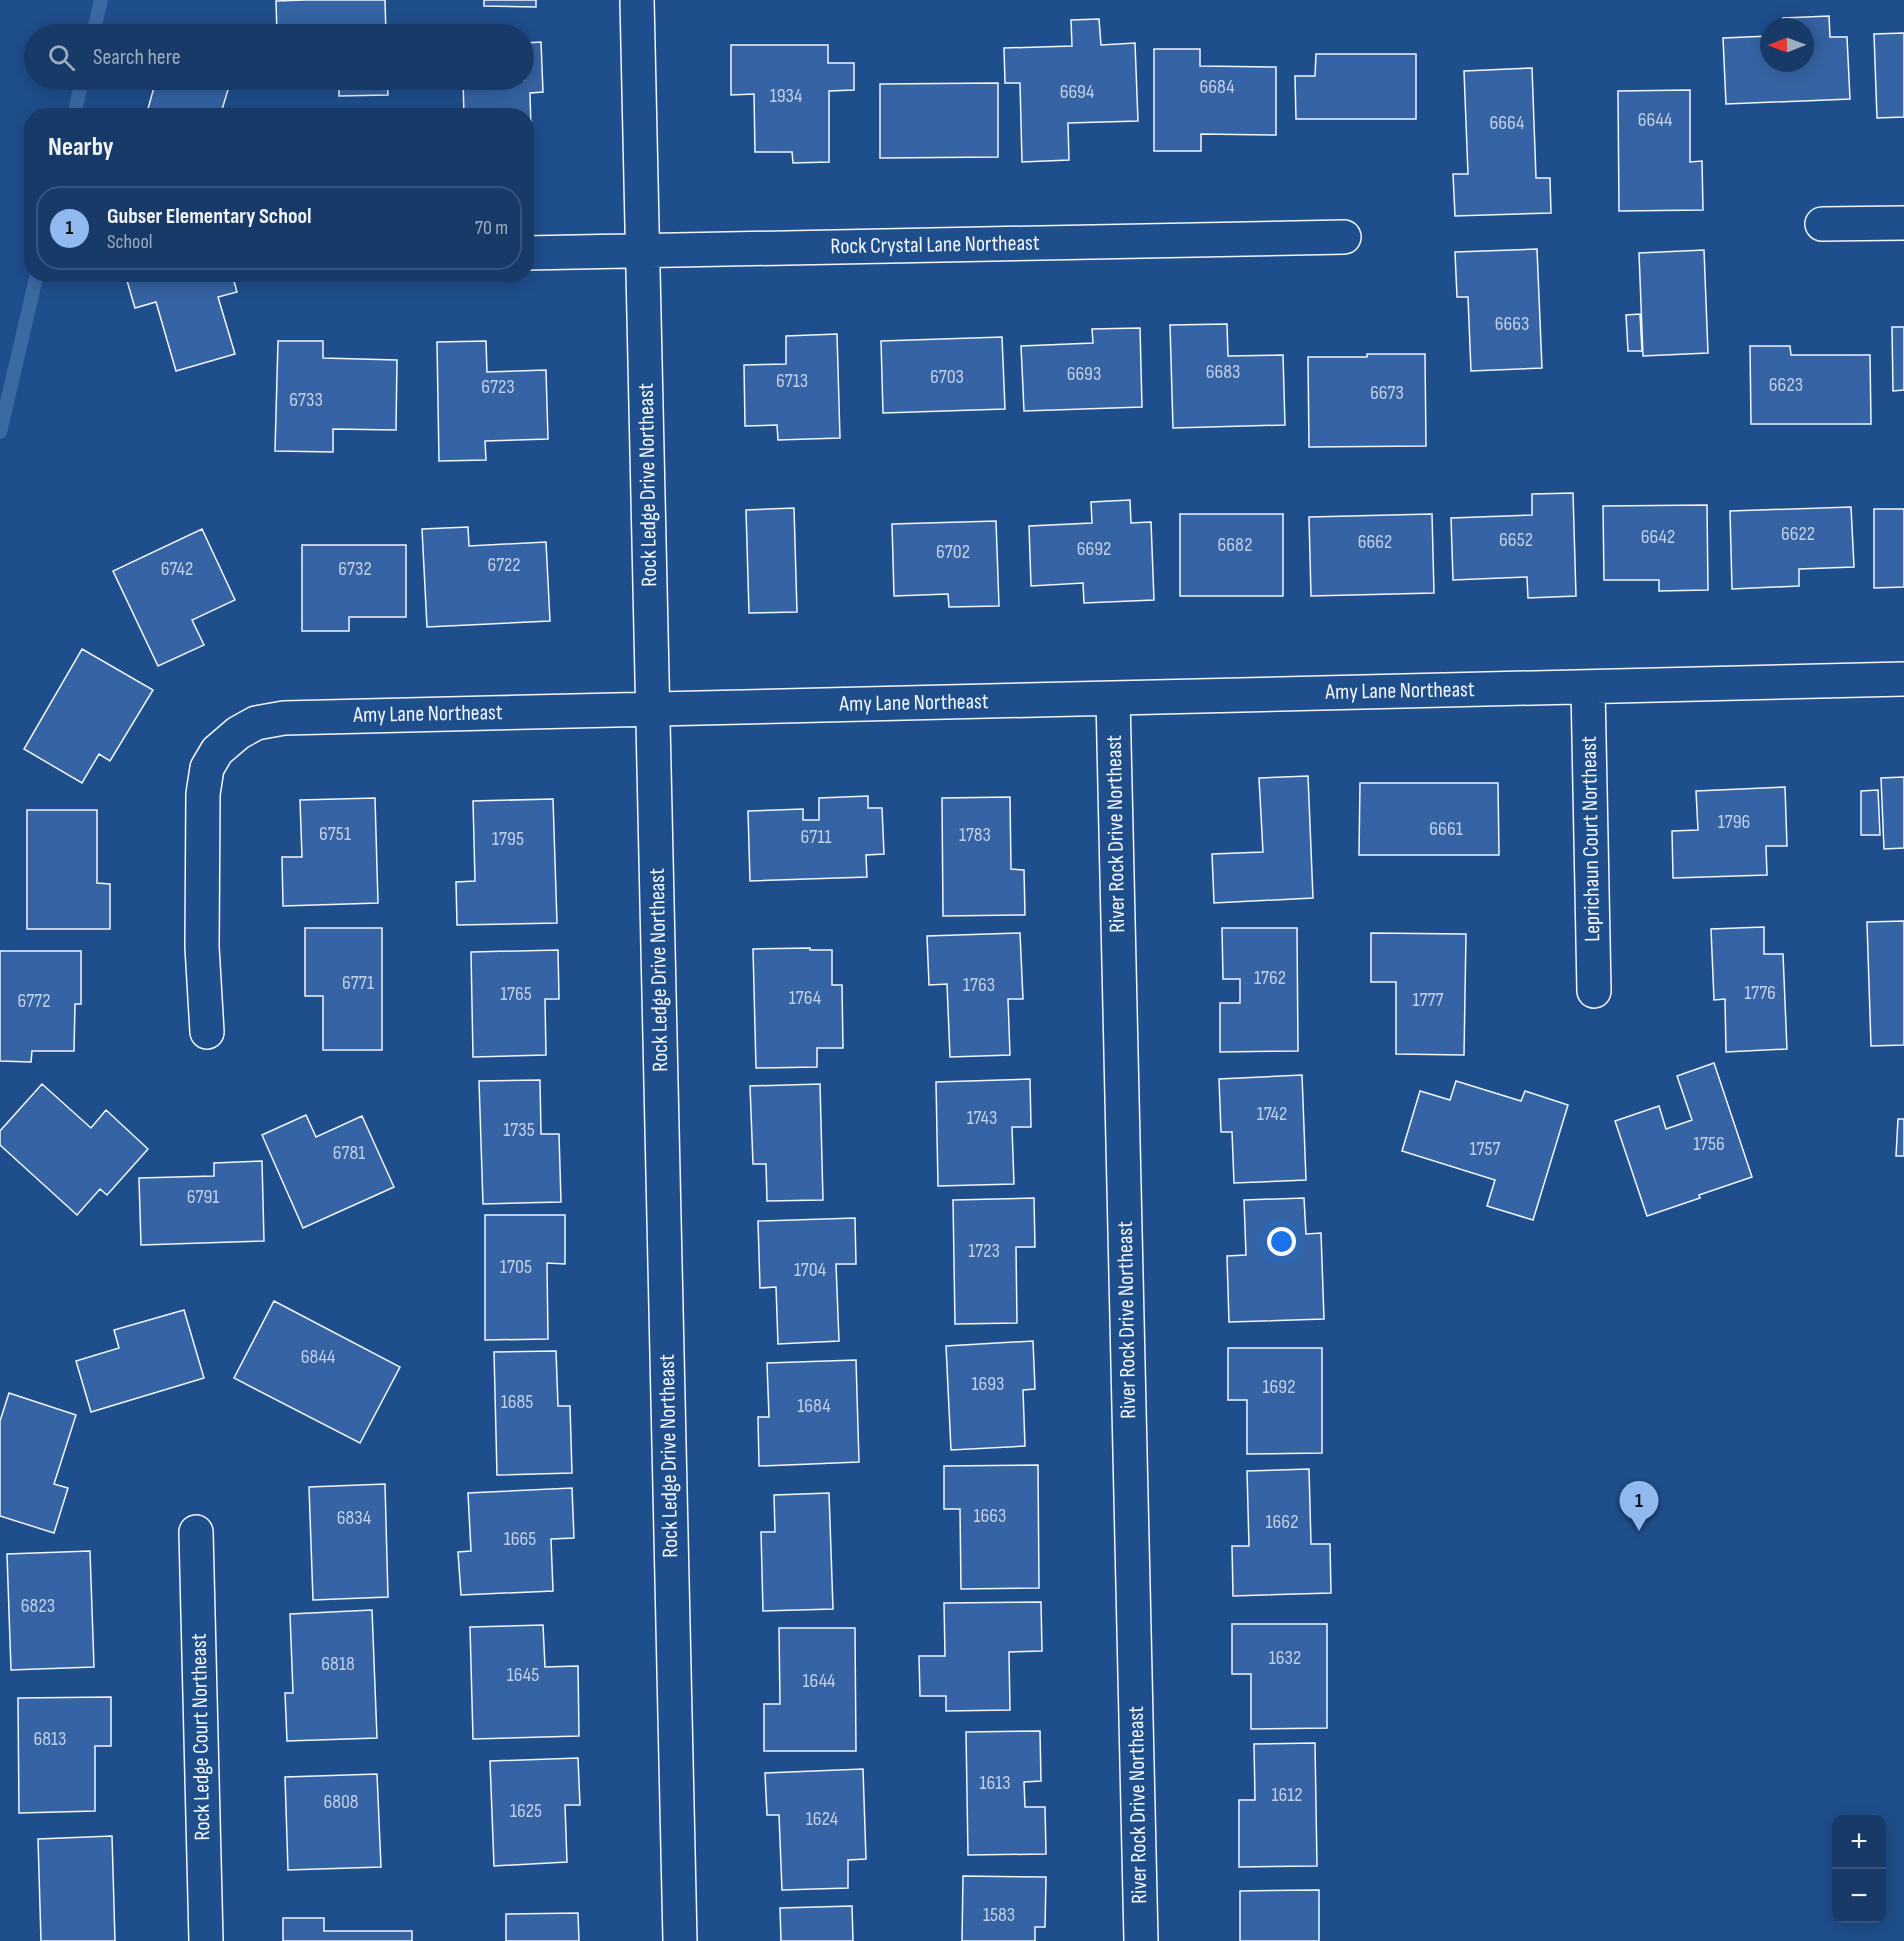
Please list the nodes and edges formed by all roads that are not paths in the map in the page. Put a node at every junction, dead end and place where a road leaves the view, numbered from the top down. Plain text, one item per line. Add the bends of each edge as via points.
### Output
1 (637, 0) edge
2 (1904, 223) edge
3 (1822, 224) dead end
4 (1344, 237) dead end
5 (642, 251) junction
6 (534, 253) edge
7 (1904, 679) edge
8 (1588, 687) junction
9 (1113, 698) junction
10 (653, 709) junction
11 (1594, 991) dead end
12 (207, 1032) dead end
13 (196, 1532) dead end
14 (206, 1941) edge
15 (680, 1941) edge
16 (1141, 1941) edge

1 - 5 street, Rock Ledge Drive Northeast
2 - 3 street
4 - 5 street, Rock Crystal Lane Northeast
5 - 6 street, Rock Crystal Lane Northeast
5 - 10 street, Rock Ledge Drive Northeast
7 - 8 street, Amy Lane Northeast
8 - 9 street, Amy Lane Northeast
8 - 11 street, Leprichaun Court Northeast
9 - 10 street, Amy Lane Northeast
9 - 16 street, River Rock Drive Northeast
10 - 12 street, Amy Lane Northeast via 284,717 256,723 238,733 217,751 207,768 203,794 202,947
10 - 15 street, Rock Ledge Drive Northeast
13 - 14 street, Rock Ledge Court Northeast

